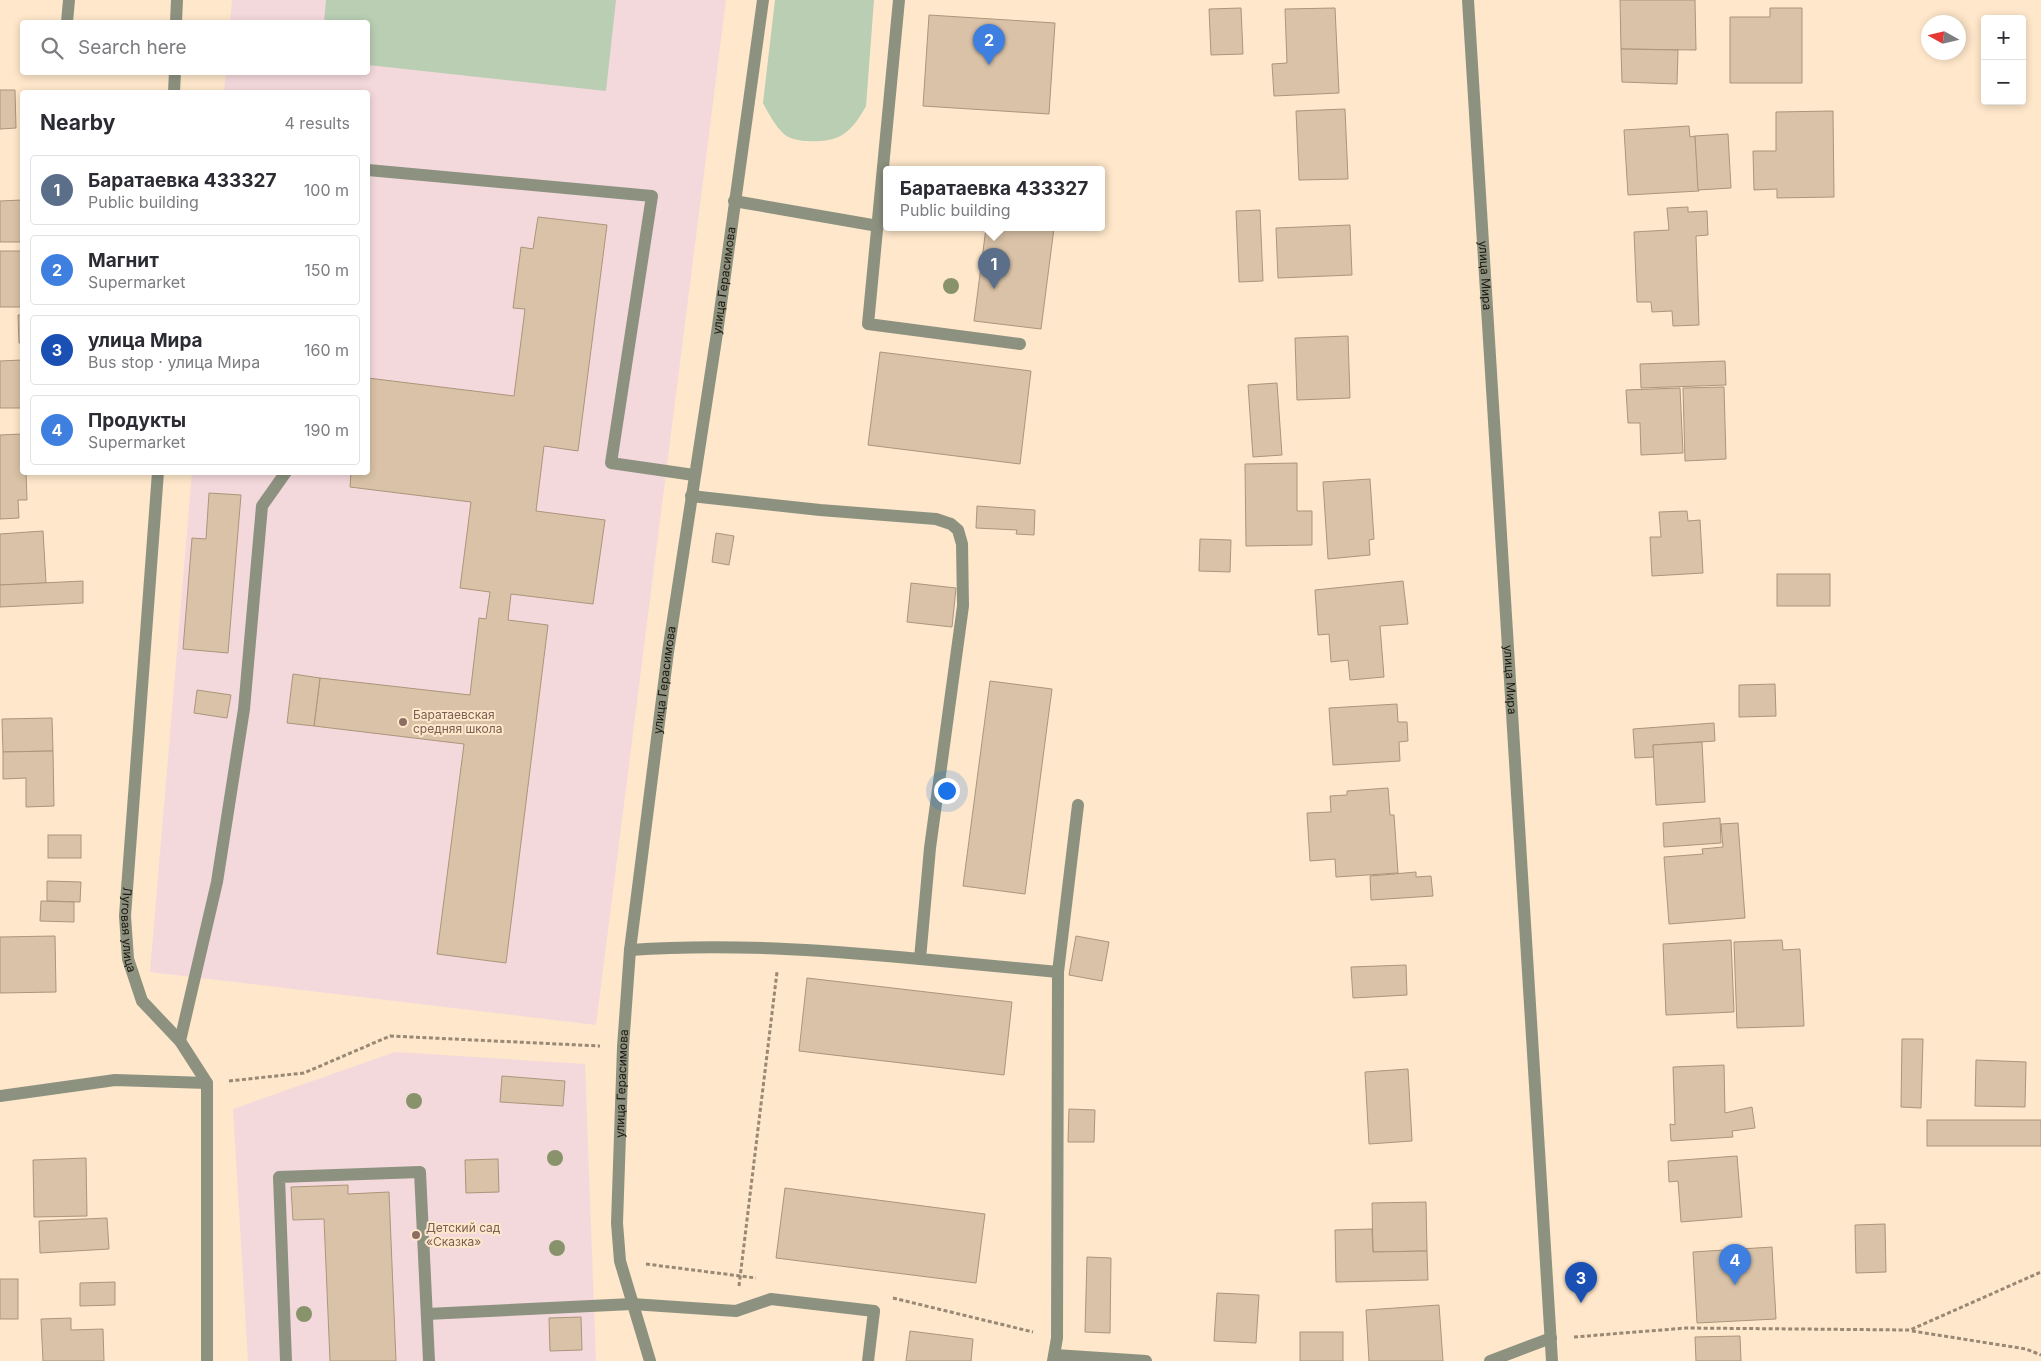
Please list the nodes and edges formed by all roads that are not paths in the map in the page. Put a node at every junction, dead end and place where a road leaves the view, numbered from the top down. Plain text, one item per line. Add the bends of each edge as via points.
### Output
1 (68, 0) edge
2 (177, 0) edge
3 (763, 0) edge
4 (899, 0) edge
5 (1468, 0) edge
6 (68, 20) edge
7 (176, 20) edge
8 (175, 75) edge
9 (174, 90) edge
10 (884, 166) edge
11 (370, 170) edge
12 (883, 172) edge
13 (734, 201) junction
14 (878, 226) junction
15 (1020, 344) dead end
16 (158, 475) edge
17 (284, 475) edge
18 (694, 475) junction
19 (691, 496) junction
20 (1078, 805) dead end
21 (630, 950) junction
22 (920, 959) junction
23 (1058, 972) junction
24 (180, 1041) junction
25 (207, 1083) junction
26 (0, 1096) edge
27 (632, 1304) junction
28 (427, 1314) junction
29 (1551, 1338) junction
30 (1054, 1358) edge
31 (207, 1361) edge
32 (286, 1361) edge
33 (429, 1361) edge
34 (650, 1361) edge
35 (868, 1361) edge
36 (1146, 1361) edge
37 (1490, 1361) edge
38 (1552, 1361) edge

1 - 6 street
2 - 7 street
3 - 13 street, улица Герасимова
4 - 10 street
5 - 29 street, улица Мира
8 - 9 street
11 - 18 street via 652,196 611,463
12 - 14 street
13 - 14 street
13 - 18 street, улица Герасимова via 718,333
14 - 15 street via 868,324
16 - 24 street, Луговая улица via 125,916 128,960 142,1001
17 - 24 street via 262,506 244,709 216,882
18 - 19 street, улица Герасимова
19 - 21 street, улица Герасимова
19 - 22 street via 936,519 958,530 962,544 963,606 930,848
20 - 23 street
21 - 22 street via 691,946 780,947
21 - 27 street, улица Герасимова via 616,1223 620,1261
22 - 23 street
23 - 30 street via 1057,1338
24 - 25 street, Луговая улица
25 - 26 street via 115,1080
25 - 31 street
27 - 28 street
27 - 34 street, улица Герасимова
27 - 35 street via 736,1311 771,1299 874,1310
28 - 32 street via 420,1172 278,1178
28 - 33 street
29 - 37 street
29 - 38 street, улица Мира
30 - 36 street

